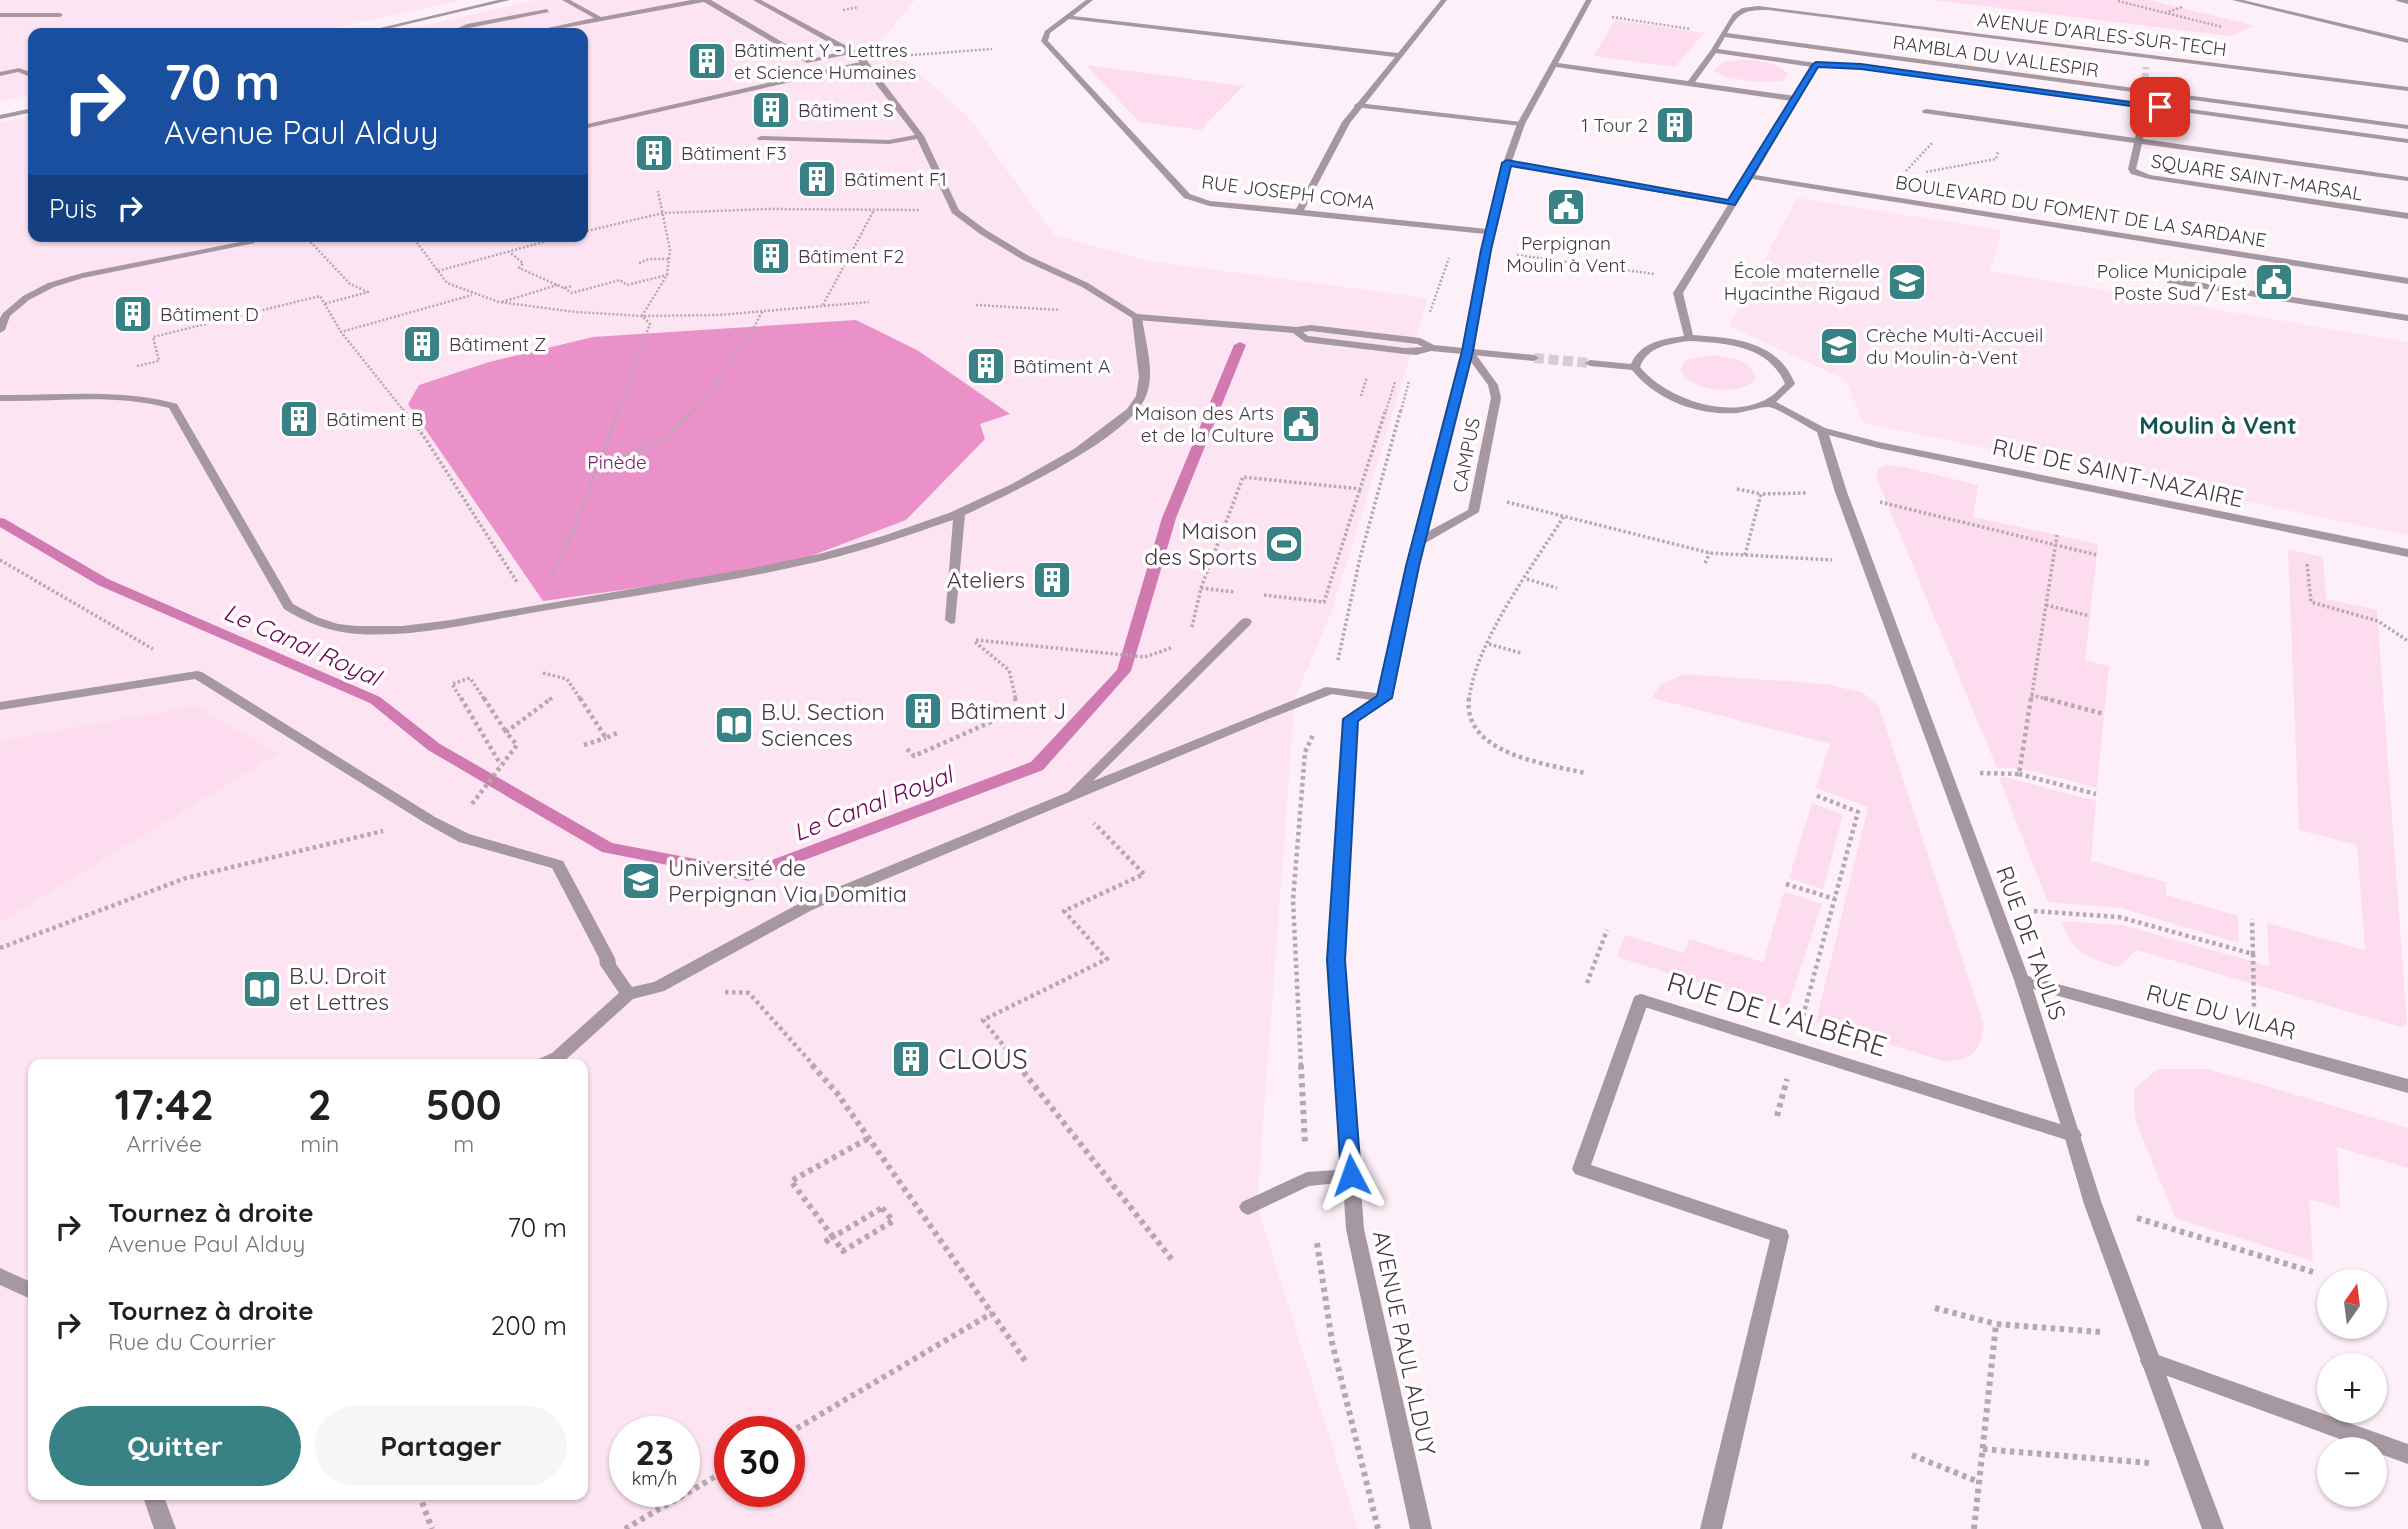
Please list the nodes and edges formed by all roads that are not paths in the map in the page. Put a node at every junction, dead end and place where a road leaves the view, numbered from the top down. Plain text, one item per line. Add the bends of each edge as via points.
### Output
1 (508, 0) edge
2 (565, 0) edge
3 (704, 0) edge
4 (756, 0) edge
5 (1090, 0) edge
6 (1444, 0) edge
7 (1589, 0) edge
8 (2235, 0) edge
9 (2399, 0) edge
10 (2408, 2) edge
11 (547, 11) dead end
12 (0, 15) edge
13 (60, 15) dead end
14 (1067, 17) junction
15 (600, 19) junction
16 (384, 28) edge
17 (462, 28) edge
18 (553, 28) edge
19 (1723, 34) junction
20 (2408, 41) edge
21 (1714, 51) junction
22 (851, 52) junction
23 (1398, 55) junction
24 (2146, 56) junction
25 (864, 63) junction
26 (1552, 64) junction
27 (1816, 65) junction
28 (2146, 67) tunnel mouth
29 (0, 74) edge
30 (28, 74) edge
31 (2145, 80) tunnel mouth
32 (1690, 83) junction
33 (2408, 89) edge
34 (2144, 91) junction
35 (1797, 99) junction
36 (1358, 105) junction
37 (2143, 105) junction
38 (1926, 110) dead end
39 (28, 111) edge
40 (0, 117) edge
41 (2141, 119) tunnel mouth
42 (1521, 124) junction
43 (588, 126) edge
44 (2408, 127) edge
45 (920, 136) junction
46 (2140, 137) junction
47 (761, 138) dead end
48 (2408, 141) edge
49 (1507, 163) junction
50 (1748, 176) junction
51 (2408, 178) edge
52 (1731, 203) junction
53 (1298, 213) junction
54 (2408, 216) edge
55 (1490, 232) junction
56 (250, 242) edge
57 (2170, 281) dead end
58 (2408, 281) edge
59 (1138, 317) junction
60 (2408, 318) edge
61 (0, 330) edge
62 (1296, 330) junction
63 (1689, 338) junction
64 (1431, 348) junction
65 (1468, 351) junction
66 (1534, 358) tunnel mouth
67 (1590, 363) tunnel mouth
68 (1635, 368) junction
69 (0, 398) edge
70 (1769, 403) junction
71 (1821, 430) junction
72 (959, 512) junction
73 (1418, 542) junction
74 (2408, 553) edge
75 (951, 620) dead end
76 (1246, 622) dead end
77 (1384, 698) junction
78 (0, 706) edge
79 (1069, 797) junction
80 (2022, 981) junction
81 (628, 994) junction
82 (556, 1059) edge
83 (2408, 1086) edge
84 (2073, 1135) junction
85 (1351, 1175) junction
86 (1248, 1207) dead end
87 (0, 1276) edge
88 (28, 1290) edge
89 (2150, 1361) junction
90 (2408, 1454) edge
91 (154, 1500) edge
92 (165, 1529) edge
93 (1421, 1529) edge
94 (1711, 1529) edge
95 (2213, 1529) edge

1 - 16 street
2 - 15 street
3 - 15 street
3 - 22 street via 810,61
4 - 22 street
5 - 14 street, RUE JOSEPH COMA
6 - 23 street
7 - 26 street
8 - 20 street
9 - 10 street
11 - 17 street
12 - 13 street
14 - 23 street
14 - 53 street, RUE JOSEPH COMA via 1047,32 1044,41 1187,196 1209,203
15 - 18 street
19 - 21 street
19 - 24 street, AVENUE D'ARLES-SUR-TECH via 1736,12 1768,8
19 - 34 street, RAMBLA DU VALLESPIR
21 - 27 street, RAMBLA DU VALLESPIR
21 - 32 street
22 - 25 street
23 - 36 street
24 - 28 street
24 - 33 street, AVENUE D'ARLES-SUR-TECH
25 - 43 street
25 - 45 street
26 - 32 street
26 - 42 street
27 - 35 street
27 - 37 street, RAMBLA DU VALLESPIR via 1861,66
29 - 30 street via 19,70
31 - 34 street
32 - 35 street
34 - 37 street
34 - 44 street, RAMBLA DU VALLESPIR
35 - 50 street
36 - 42 street
36 - 53 street
37 - 41 street
37 - 48 street, RAMBLA DU VALLESPIR
38 - 46 street, SQUARE SAINT-MARSAL
39 - 40 street
42 - 49 street
45 - 47 street via 889,142
45 - 59 street via 956,211 1026,258 1085,285
46 - 51 street, SQUARE SAINT-MARSAL
46 - 54 street, SQUARE SAINT-MARSAL via 2132,169 2149,177
49 - 52 street
49 - 55 street
50 - 52 street
50 - 58 street, BOULEVARD DU FOMENT DE LA SARDANE
52 - 63 street via 1678,293
53 - 55 street, RUE JOSEPH COMA
55 - 65 street
56 - 61 street via 51,285 6,315
57 - 60 street
59 - 62 street
59 - 72 street via 1145,369 1141,397 1119,421 1035,479
62 - 64 street via 1420,341
62 - 64 street via 1306,339 1416,352
63 - 68 street via 1649,348 1638,356
63 - 70 street via 1738,344 1777,361 1788,372 1790,384
64 - 65 street
65 - 66 street
65 - 73 street
65 - 73 street, CAMPUS via 1493,385 1496,398 1473,512
67 - 68 street
68 - 70 street via 1654,390 1698,406 1724,409
69 - 72 street via 125,396 173,407 288,606 312,621 357,630 442,624 779,568 856,550
70 - 71 street
71 - 74 street, RUE DE SAINT-NAZAIRE
71 - 80 street, RUE DE TAULIS
72 - 75 street
73 - 77 street
76 - 79 street
77 - 79 street via 1331,690
77 - 85 street, AVENUE PAUL ALDUY via 1351,719 1336,960
78 - 81 street via 197,675 464,838 558,865 608,965
79 - 81 street via 807,906 658,987
80 - 83 street, RUE DU VILAR
80 - 84 street, RUE DE TAULIS
81 - 82 street
84 - 89 street, RUE DE TAULIS
84 - 94 street, RUE DE L'ALBÈRE via 1642,1000 1581,1169 1780,1236
85 - 86 street via 1307,1179
85 - 93 street, AVENUE PAUL ALDUY via 1355,1229
87 - 88 street
89 - 90 street
89 - 95 street, RUE DE TAULIS
91 - 92 street

